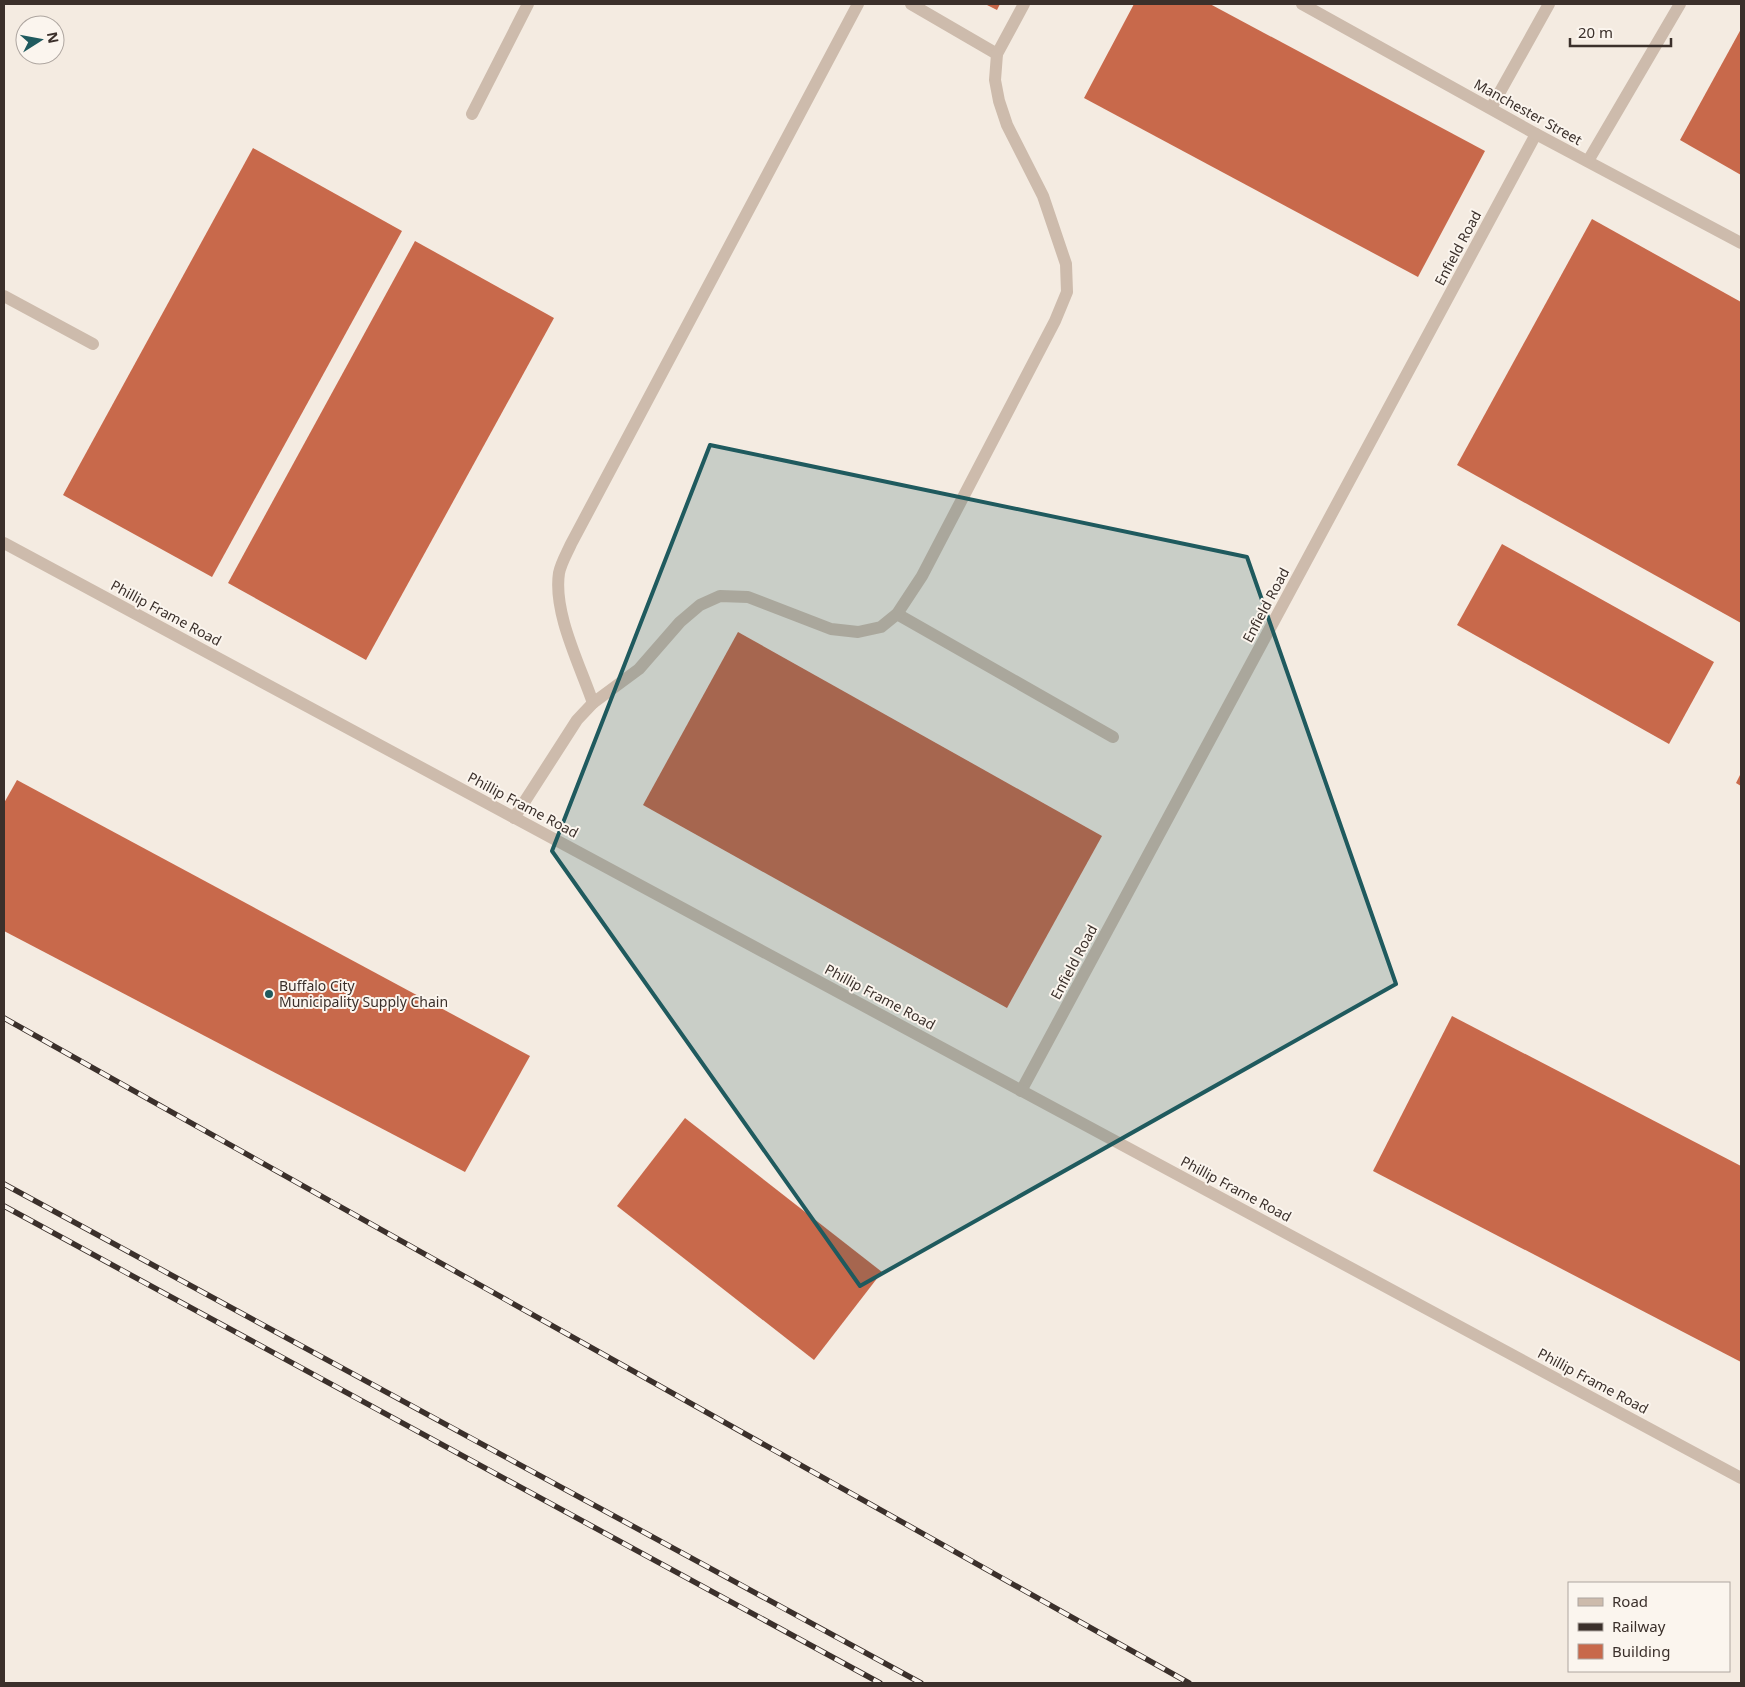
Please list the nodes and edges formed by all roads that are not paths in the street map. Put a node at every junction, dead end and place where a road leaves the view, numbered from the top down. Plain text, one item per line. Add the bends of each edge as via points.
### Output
1 (528, 4) edge
2 (858, 4) edge
3 (910, 4) edge
4 (1024, 4) edge
5 (1302, 4) edge
6 (1548, 4) edge
7 (1680, 4) edge
8 (997, 54) junction
9 (1491, 108) junction
10 (472, 114) dead end
11 (1536, 134) junction
12 (1588, 161) junction
13 (1741, 243) edge
14 (4, 296) edge
15 (93, 344) dead end
16 (4, 543) edge
17 (897, 614) junction
18 (593, 703) junction
19 (1113, 736) dead end
20 (514, 818) junction
21 (1021, 1091) junction
22 (1741, 1478) edge

1 - 10 street
2 - 18 street via 559,571 563,618
3 - 8 street
4 - 8 street
5 - 9 street, Manchester Street
6 - 9 street
7 - 12 street
8 - 17 street via 995,80 999,101 1007,125 1044,196 1059,236 1066,264 1067,292 922,576
9 - 11 street, Manchester Street
11 - 12 street, Manchester Street
11 - 21 street, Enfield Road
12 - 13 street, Manchester Street
14 - 15 street
16 - 20 street, Phillip Frame Road
17 - 18 street via 881,627 858,632 832,629 748,597 720,596 693,610 639,669
17 - 19 street
18 - 20 street via 577,720
20 - 21 street, Phillip Frame Road
21 - 22 street, Phillip Frame Road

